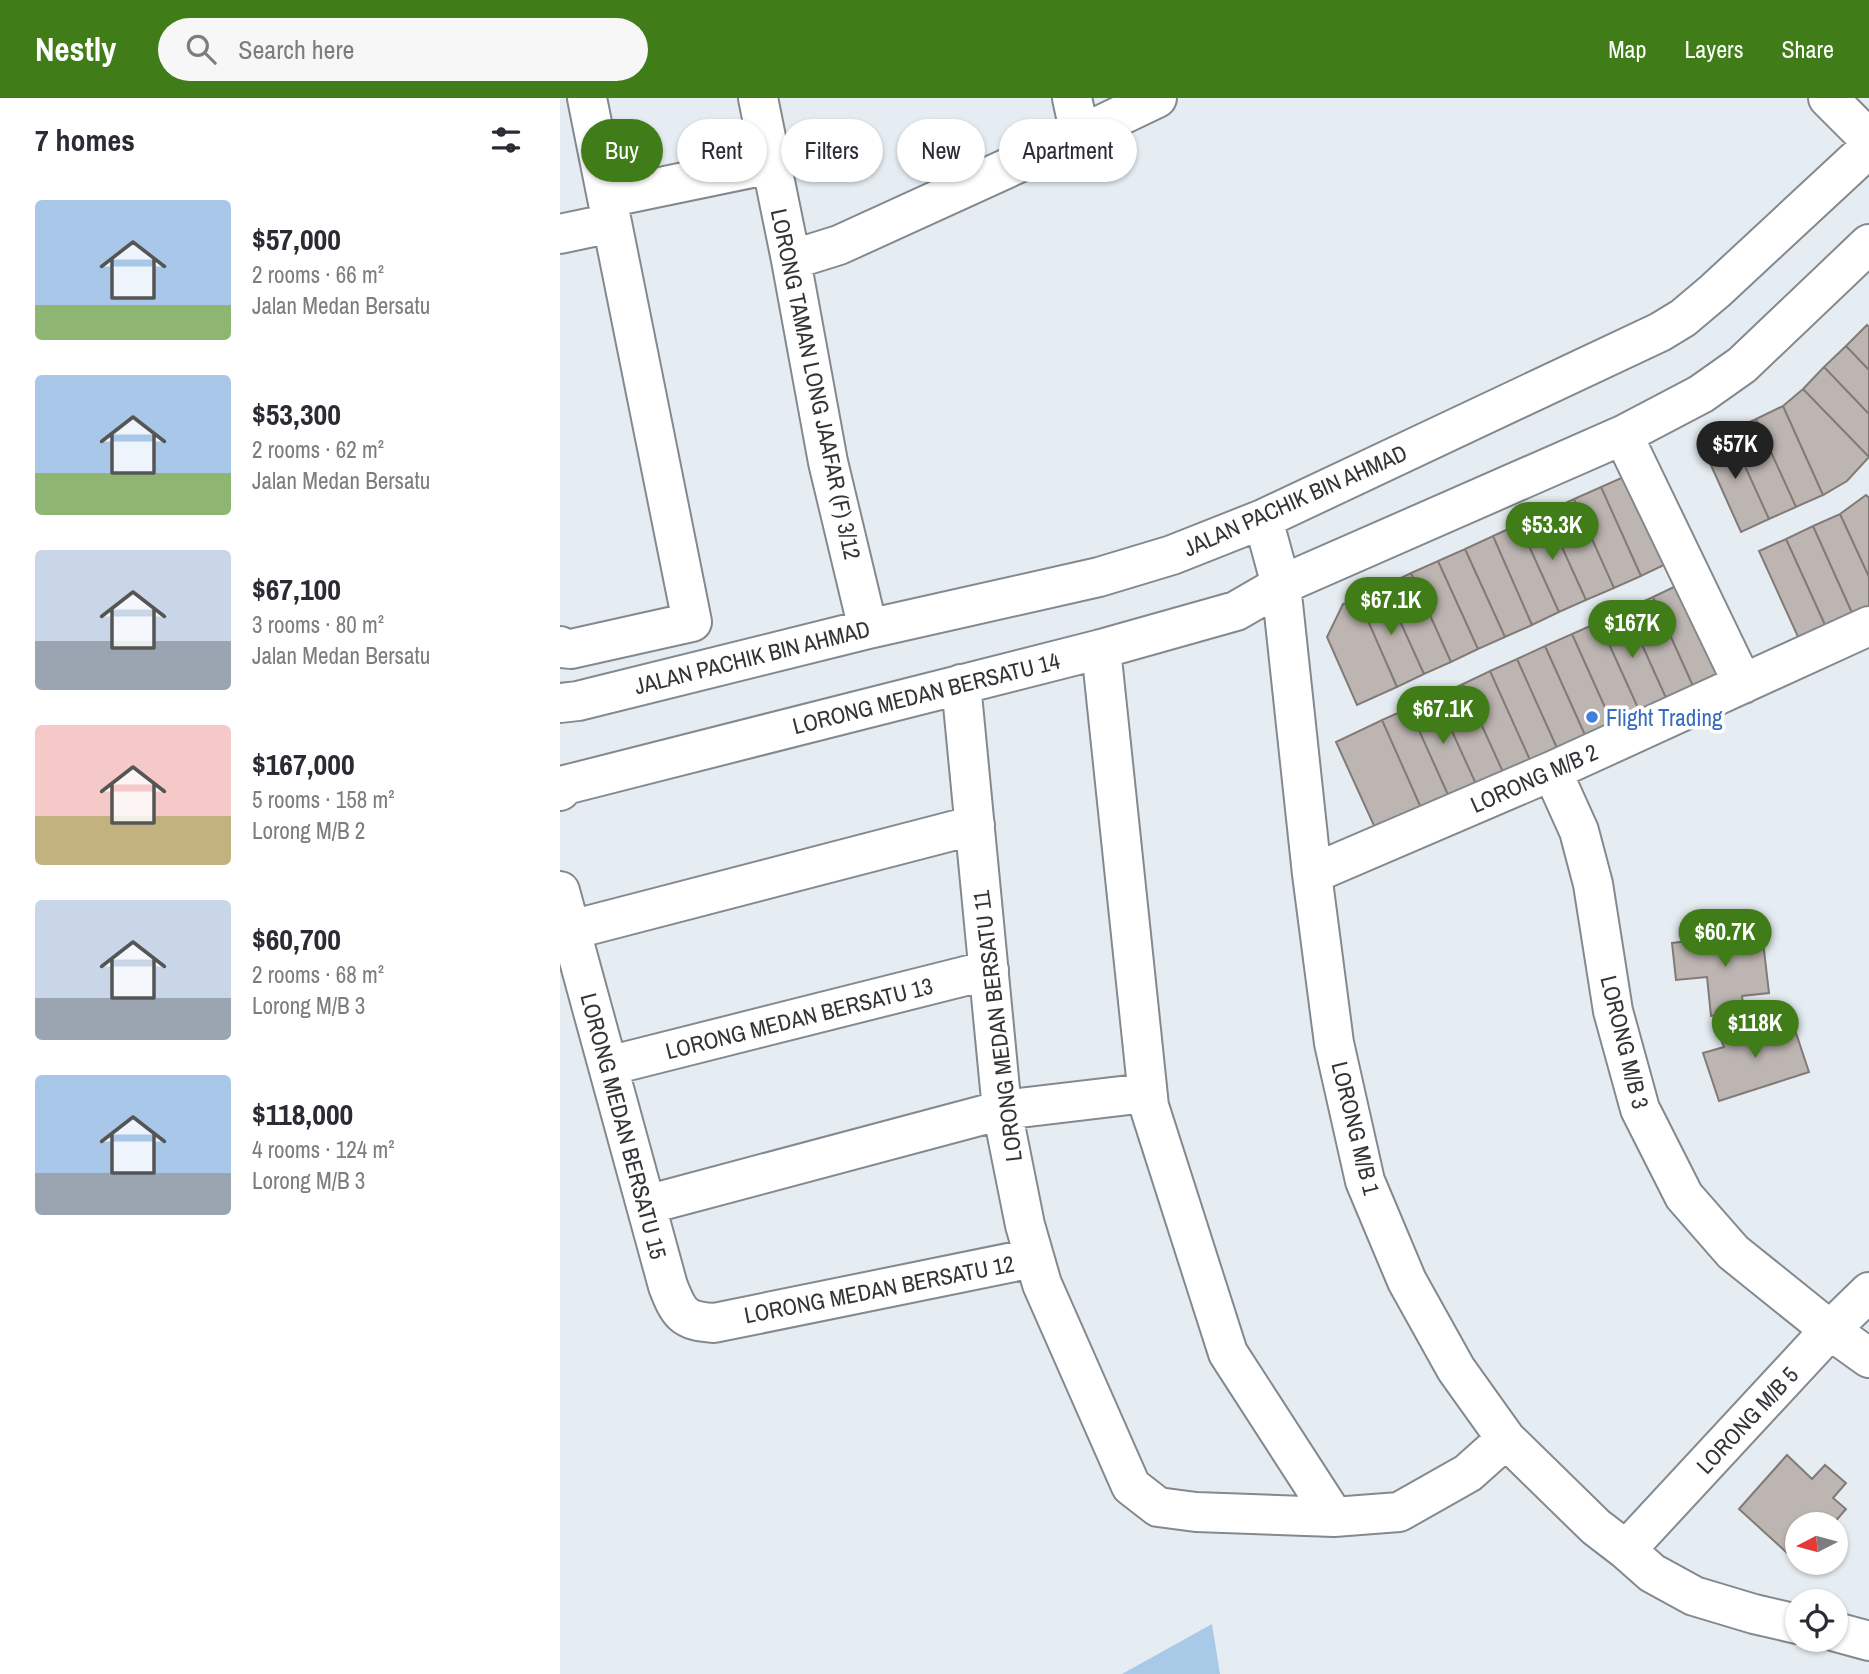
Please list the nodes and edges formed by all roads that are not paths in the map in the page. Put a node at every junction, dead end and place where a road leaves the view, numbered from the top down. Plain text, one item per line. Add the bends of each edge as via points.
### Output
1 (587, 98) edge
2 (758, 98) edge
3 (1072, 98) edge
4 (1157, 98) edge
5 (1828, 98) edge
6 (1077, 119) edge
7 (1113, 119) edge
8 (1869, 139) edge
9 (1869, 148) edge
10 (771, 164) junction
11 (999, 172) edge
12 (609, 211) junction
13 (560, 234) edge
14 (1869, 244) edge
15 (791, 260) junction
16 (1623, 436) junction
17 (1263, 519) junction
18 (1281, 585) junction
19 (1869, 626) edge
20 (867, 629) junction
21 (566, 648) edge
22 (1101, 649) junction
23 (961, 684) junction
24 (1743, 684) junction
25 (560, 703) edge
26 (1552, 771) junction
27 (563, 788) edge
28 (975, 825) junction
29 (1312, 874) junction
30 (560, 891) edge
31 (571, 930) junction
32 (989, 970) junction
33 (608, 1066) junction
34 (1146, 1093) junction
35 (1002, 1110) junction
36 (646, 1205) junction
37 (1033, 1258) junction
38 (1869, 1293) edge
39 (724, 1321) joint
40 (1830, 1330) junction
41 (1869, 1358) edge
42 (1506, 1439) junction
43 (1334, 1517) junction
44 (1626, 1550) junction
45 (1785, 1621) edge
46 (1848, 1635) edge
47 (1869, 1641) edge

1 - 12 street
2 - 10 street, LORONG TAMAN LONG JAAFAR (F) 3/12
3 - 6 street
4 - 7 street
5 - 8 street
9 - 17 street, JALAN PACHIK BIN AHMAD via 1683,318
10 - 12 street
10 - 15 street, LORONG TAMAN LONG JAAFAR (F) 3/12
11 - 15 street via 839,245
12 - 13 street
12 - 21 street via 692,622
14 - 16 street, LORONG MEDAN BERSATU 14 via 1742,365 1701,394
15 - 20 street, LORONG TAMAN LONG JAAFAR (F) 3/12 via 828,462
16 - 18 street, LORONG MEDAN BERSATU 14
16 - 24 street
17 - 18 street, LORONG M/B 1
17 - 20 street, JALAN PACHIK BIN AHMAD via 1172,555 1098,576
18 - 22 street, LORONG MEDAN BERSATU 14 via 1236,611
18 - 29 street, LORONG M/B 1
19 - 24 street, LORONG M/B 2
20 - 25 street, JALAN PACHIK BIN AHMAD
22 - 23 street, LORONG MEDAN BERSATU 14
22 - 34 street
23 - 27 street, LORONG MEDAN BERSATU 14
23 - 28 street, LORONG MEDAN BERSATU 11
24 - 26 street, LORONG M/B 2
26 - 29 street, LORONG M/B 2
26 - 40 street, LORONG M/B 3 via 1579,831 1593,884 1613,1011 1640,1109 1684,1196 1734,1252
28 - 31 street
28 - 32 street, LORONG MEDAN BERSATU 11
29 - 42 street, LORONG M/B 1 via 1334,1043 1365,1181 1407,1281 1456,1369
30 - 31 street, LORONG MEDAN BERSATU 15
31 - 33 street, LORONG MEDAN BERSATU 15
32 - 33 street, LORONG MEDAN BERSATU 13
32 - 35 street, LORONG MEDAN BERSATU 11
33 - 36 street, LORONG MEDAN BERSATU 15
34 - 35 street
34 - 43 street via 1228,1353
35 - 36 street
35 - 37 street, LORONG MEDAN BERSATU 11
36 - 39 street, LORONG MEDAN BERSATU 15 via 676,1305 696,1322
37 - 39 street, LORONG MEDAN BERSATU 12
37 - 43 street, LORONG MEDAN BERSATU 11 via 1131,1486 1158,1507
38 - 40 street, LORONG M/B 5
40 - 41 street, LORONG M/B 3
40 - 44 street, LORONG M/B 5
42 - 43 street, LORONG MEDAN BERSATU 11 via 1468,1473 1399,1512
42 - 44 street, LORONG M/B 1
44 - 45 street, LORONG M/B 1 via 1653,1573 1694,1596
46 - 47 street

